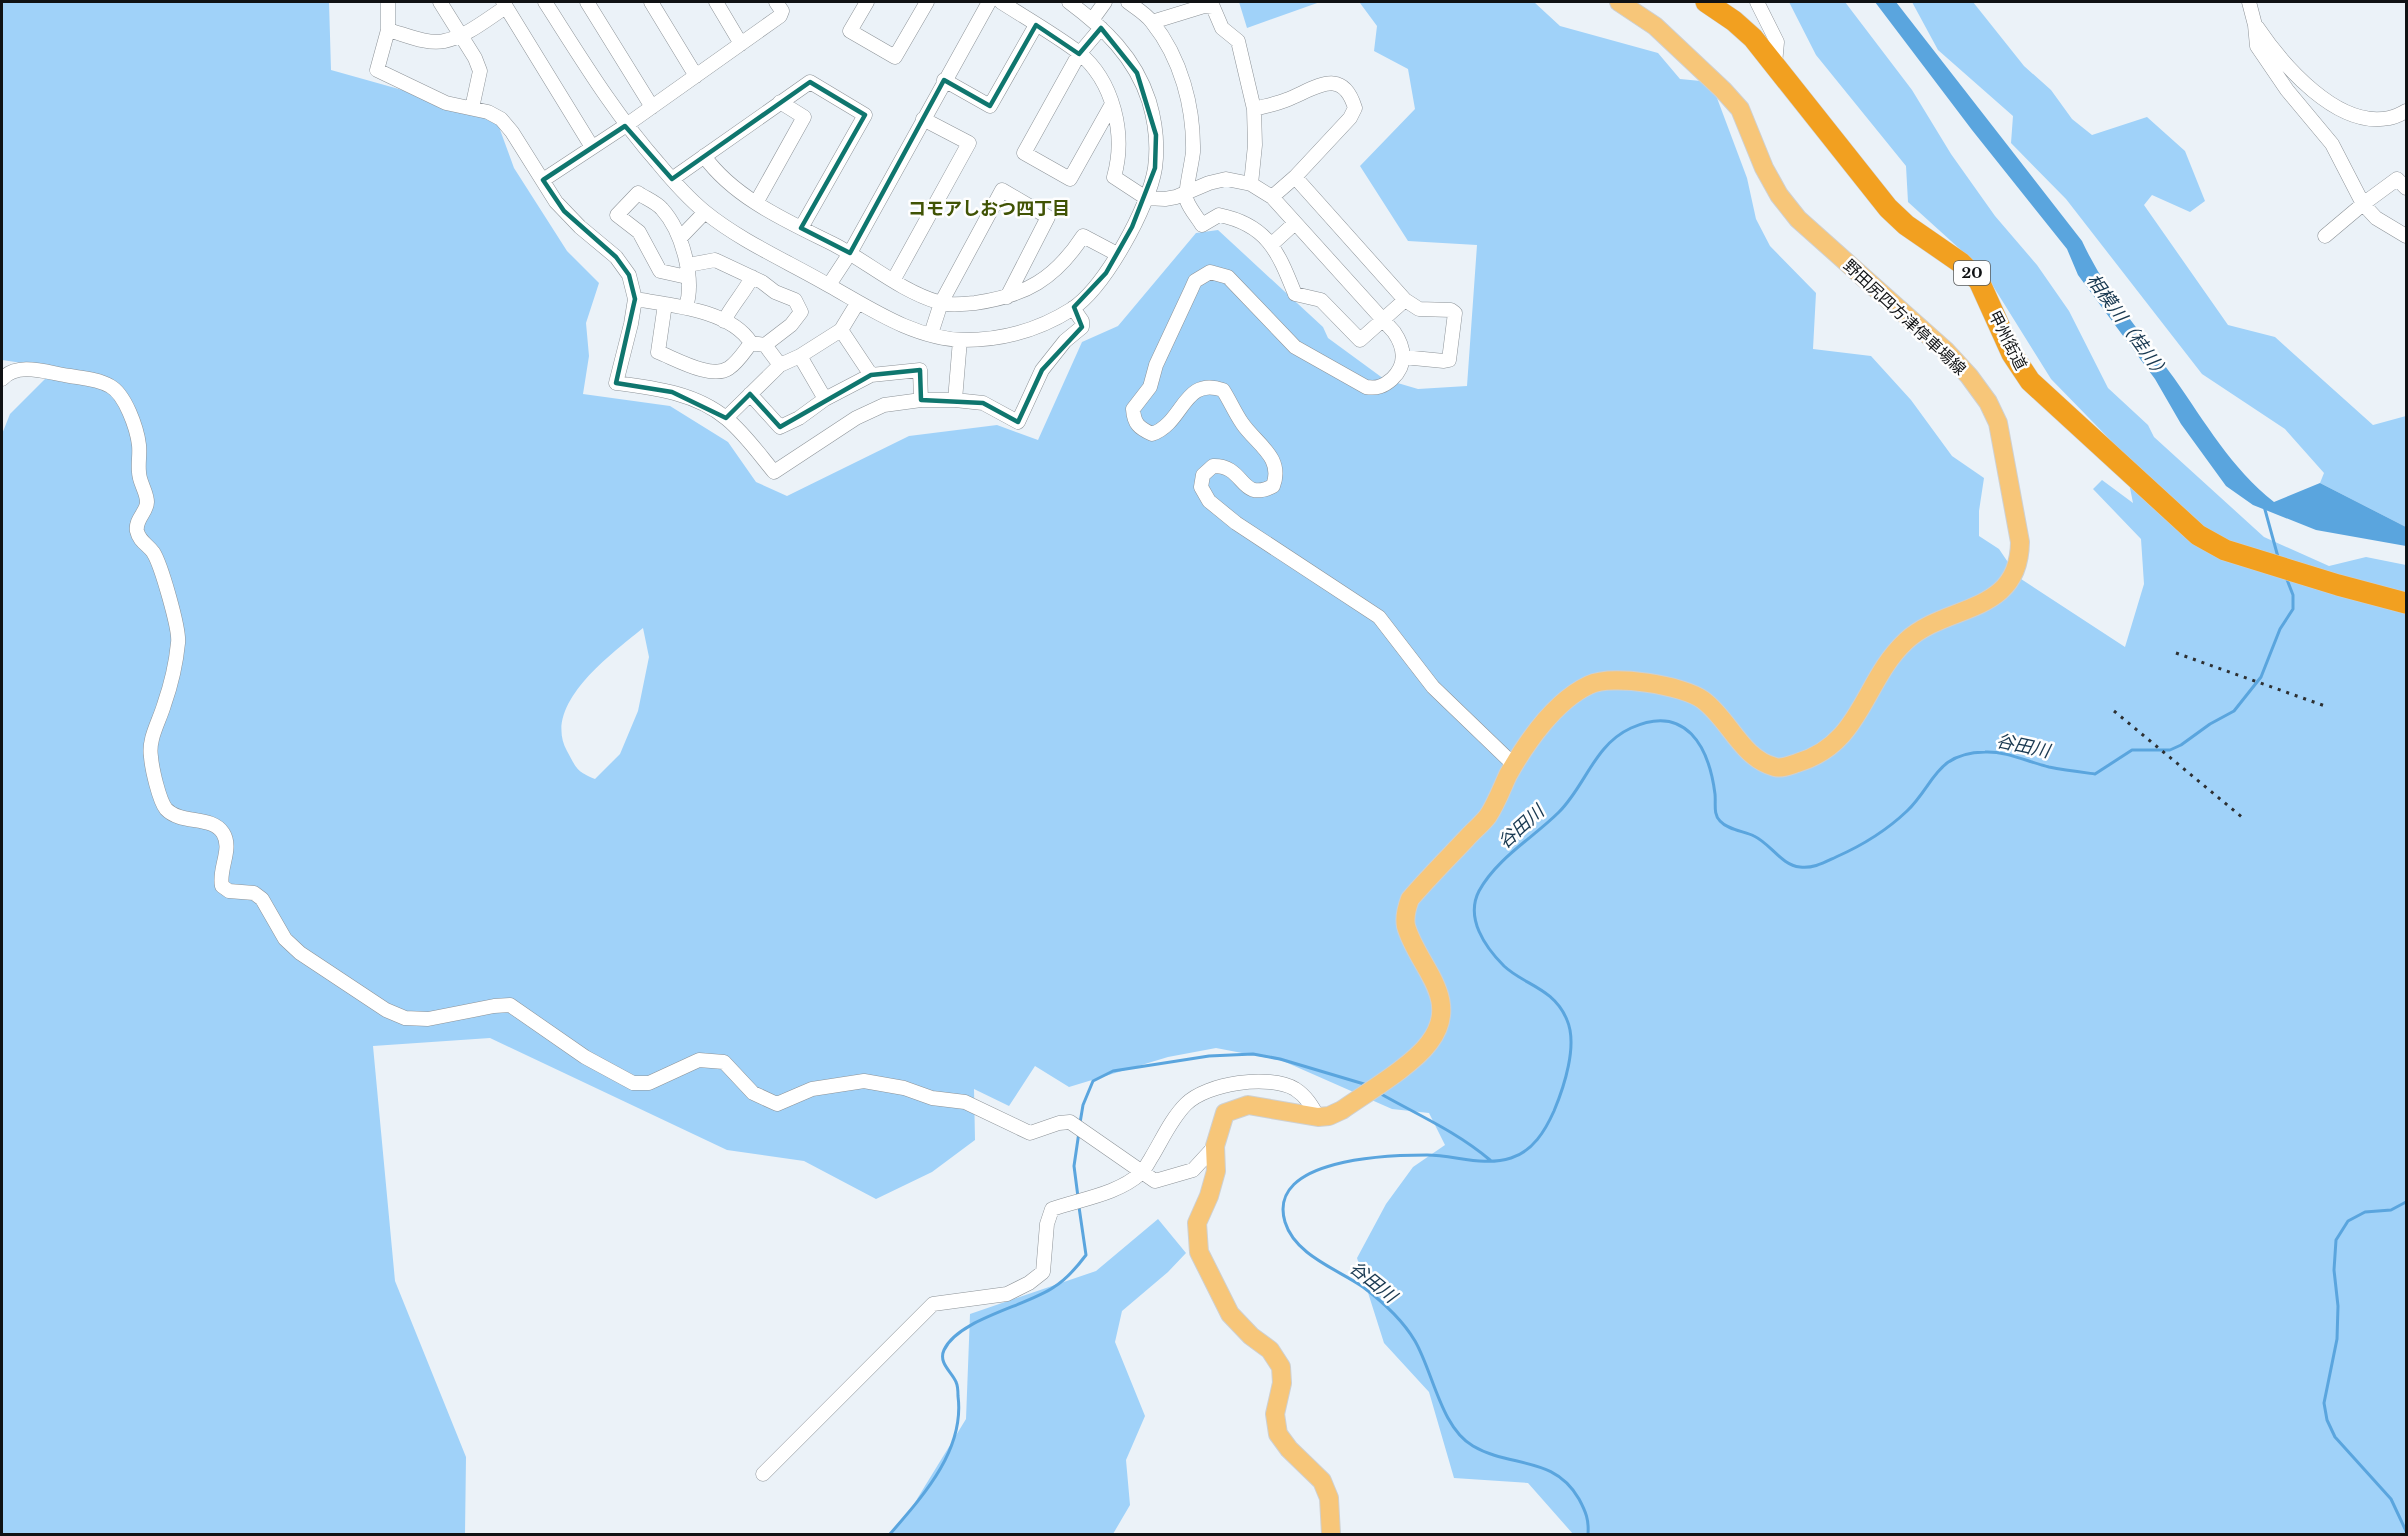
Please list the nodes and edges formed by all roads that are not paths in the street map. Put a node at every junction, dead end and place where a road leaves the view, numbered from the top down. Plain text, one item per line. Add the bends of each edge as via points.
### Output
1 (388, 2) edge
2 (440, 2) edge
3 (545, 2) edge
4 (587, 2) edge
5 (651, 2) edge
6 (716, 2) edge
7 (776, 2) edge
8 (867, 2) edge
9 (927, 2) edge
10 (989, 2) edge
11 (1001, 2) edge
12 (1069, 2) edge
13 (1105, 2) edge
14 (1128, 2) edge
15 (1619, 2) edge
16 (1706, 2) edge
17 (1757, 2) edge
18 (2249, 2) edge
19 (505, 4) edge
20 (1152, 22) junction
21 (1097, 24) junction
22 (1036, 25) junction
23 (2255, 25) junction
24 (388, 30) junction
25 (461, 35) junction
26 (741, 44) junction
27 (1079, 54) junction
28 (1775, 64) junction
29 (696, 76) junction
30 (944, 80) junction
31 (780, 102) junction
32 (1112, 105) junction
33 (652, 107) junction
34 (472, 108) junction
35 (1254, 109) junction
36 (2406, 111) edge
37 (923, 119) junction
38 (626, 126) junction
39 (592, 147) junction
40 (704, 156) junction
41 (1294, 177) junction
42 (672, 179) junction
43 (543, 180) junction
44 (1251, 184) junction
45 (2406, 188) edge
46 (1185, 193) junction
47 (1146, 198) junction
48 (1272, 198) junction
49 (756, 203) junction
50 (2363, 204) junction
51 (705, 212) junction
52 (1295, 223) junction
53 (801, 228) junction
54 (2325, 236) dead end
55 (2406, 236) edge
56 (680, 238) junction
57 (1272, 244) junction
58 (850, 253) junction
59 (1117, 254) junction
60 (688, 271) junction
61 (752, 278) junction
62 (894, 279) junction
63 (830, 285) junction
64 (1007, 297) junction
65 (635, 299) junction
66 (1405, 300) junction
67 (858, 302) junction
68 (941, 303) junction
69 (665, 304) junction
70 (686, 307) junction
71 (1073, 308) junction
72 (1383, 319) junction
73 (724, 321) junction
74 (841, 330) junction
75 (931, 334) junction
76 (960, 340) junction
77 (751, 343) junction
78 (765, 345) junction
79 (800, 356) junction
80 (1403, 357) junction
81 (780, 365) junction
82 (872, 375) junction
83 (2, 379) edge
84 (750, 394) junction
85 (825, 399) junction
86 (921, 400) junction
87 (955, 400) junction
88 (726, 418) junction
89 (2406, 603) edge
90 (1514, 765) junction
91 (1318, 1117) junction
92 (1215, 1146) junction
93 (1142, 1173) junction
94 (763, 1474) dead end
95 (1330, 1534) edge

1 - 24 street
2 - 25 street
3 - 38 street
4 - 33 street
5 - 29 street
6 - 26 street
7 - 26 street via 782,11 780,16
8 - 9 street via 850,31 895,57
10 - 30 street
11 - 22 street
12 - 21 street
13 - 21 street
14 - 20 street
15 - 90 main road, 野田尻四方津停車場線 via 1655,26 1723,90 1740,109 1764,168 1798,219 1946,351 1988,402 1998,423 2020,560 2008,585 1993,597 1906,641 1840,739 1810,759 1777,768 1758,760 1742,746 1728,725 1702,700 1678,690 1607,680 1575,693 1553,711
16 - 28 highway, 甲州街道 / 20 via 1753,38
17 - 28 street via 1777,42
18 - 23 street
19 - 25 street
19 - 39 street
20 - 35 street via 1204,6 1213,7 1222,28 1238,41
20 - 46 street via 1181,74 1192,122 1193,154
21 - 27 street
21 - 47 street via 1127,57 1149,102 1156,135 1155,168
22 - 27 street
22 - 30 street via 990,106
23 - 36 street via 2274,53 2316,95 2354,115 2373,120
23 - 50 street via 2258,46 2287,90 2332,144
24 - 25 street via 442,42
24 - 34 street via 377,70 446,103
25 - 34 street via 480,71
26 - 29 street
27 - 32 street via 1098,77
27 - 32 street via 1024,153 1070,179
28 - 89 highway, 甲州街道 / 20 via 1888,208 1979,281 2012,354 2035,386 2198,535 2225,550
29 - 33 street
30 - 37 street
31 - 40 street
31 - 49 street via 804,117
31 - 53 street via 810,82 865,115
32 - 47 street via 1120,144 1114,177
33 - 38 street
34 - 43 street via 501,119
35 - 41 street via 1331,83 1343,85 1351,94 1356,108 1350,118
35 - 44 street
37 - 58 street
37 - 62 street via 969,143
38 - 39 street
38 - 42 street
39 - 43 street
40 - 42 street
40 - 49 street via 714,170
41 - 48 street
41 - 66 street
42 - 51 street
43 - 65 street via 564,211 616,257 629,275
44 - 46 street via 1226,179
44 - 48 street
45 - 50 street via 2397,179
46 - 47 street via 1165,199
46 - 57 street via 1202,225 1219,215 1232,218 1247,224
47 - 59 street
48 - 52 street
49 - 53 street
50 - 54 street
50 - 55 street via 2376,218
51 - 56 street
51 - 63 street
52 - 57 street
52 - 72 street
53 - 58 street
56 - 60 street
56 - 60 street via 661,208 638,193 617,215 639,232 660,271
57 - 72 street via 1295,294 1321,300 1360,340
58 - 62 street
58 - 63 street
59 - 64 street via 1083,237 1049,276
59 - 71 street via 1091,292
60 - 61 street via 716,260
60 - 70 street via 690,294
61 - 73 street
61 - 78 street via 795,300 801,312
62 - 68 street
63 - 67 street
64 - 68 street via 967,304
64 - 68 street via 1048,217 1002,190
65 - 69 street
65 - 88 street via 616,383 672,392 699,401
66 - 72 street
66 - 80 street via 1419,309 1455,313 1449,360
67 - 74 street
67 - 75 street via 903,326
68 - 75 street
69 - 70 street
69 - 77 street via 658,352 717,373 728,369
70 - 73 street
71 - 76 street via 1020,333
71 - 87 street via 1082,327 1042,370 1018,422 983,404
72 - 80 street via 1400,340
73 - 77 street via 744,332
74 - 79 street
74 - 82 street
75 - 76 street
76 - 87 street
77 - 78 street
78 - 81 street
79 - 81 street
79 - 85 street
80 - 90 street via 1398,373 1386,384 1375,389 1366,387 1295,347 1228,277 1210,272 1195,281 1156,365 1150,387 1133,409 1134,420 1152,434 1164,430 1200,388 1223,390 1242,423 1274,461 1277,475 1273,486 1261,492 1250,490 1224,465 1213,466 1203,475 1201,487 1209,501 1236,524 1378,617 1433,687
81 - 84 street
82 - 85 street
82 - 86 street via 920,370
83 - 93 street via 18,369 39,371 109,385 122,396 139,442 138,474 147,498 136,530 160,566 179,640 174,672 151,742 161,797 166,809 178,816 212,825 222,832 227,841 222,886 229,891 254,893 262,899 285,939 300,953 386,1010 405,1018 428,1019 510,1005 585,1057 633,1083 650,1083 699,1060 724,1062 753,1093 777,1104 812,1089 864,1081 965,1102 1030,1133 1070,1122
84 - 85 street via 780,427
84 - 88 street
86 - 87 street
86 - 88 street via 884,405 856,418 774,472
90 - 91 main road, 野田尻四方津停車場線 via 1488,815 1410,899 1406,911 1406,925 1438,989 1442,1008 1431,1042 1342,1110
91 - 92 main road, 野田尻四方津停車場線 via 1248,1105 1225,1113
91 - 93 street via 1307,1099 1282,1083 1221,1086 1187,1102
92 - 93 street via 1193,1170 1155,1181
92 - 95 main road, 野田尻四方津停車場線 via 1216,1171 1197,1223 1199,1252 1230,1314 1270,1350 1281,1367 1282,1383 1275,1414 1278,1434 1322,1481 1329,1498
93 - 94 street via 1121,1186 1052,1209 1043,1272 1007,1294 933,1304

